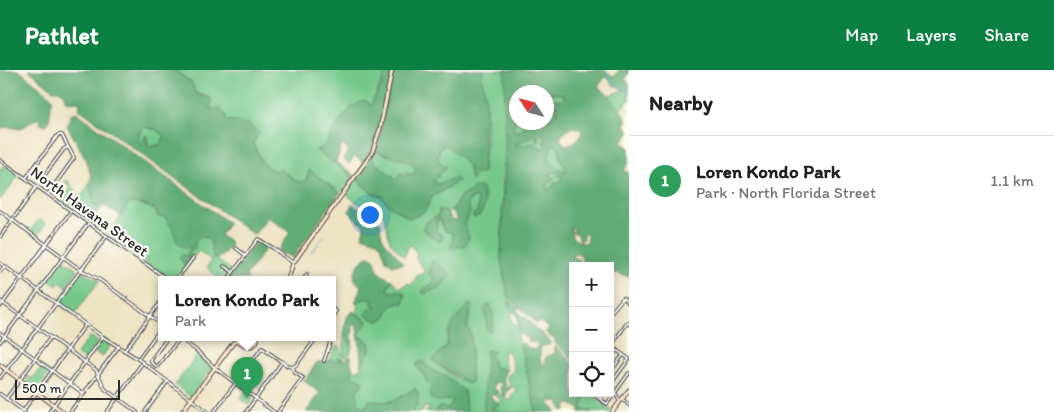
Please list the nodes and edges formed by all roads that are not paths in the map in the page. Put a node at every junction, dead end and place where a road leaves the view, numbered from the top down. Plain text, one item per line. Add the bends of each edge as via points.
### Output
1 (392, 70) edge
2 (69, 146) junction
3 (1, 161) edge
4 (0, 165) edge
5 (32, 169) junction
6 (43, 177) junction
7 (26, 178) junction
8 (54, 185) junction
9 (37, 186) junction
10 (48, 194) junction
11 (71, 211) junction
12 (0, 212) edge
13 (12, 220) junction
14 (88, 224) junction
15 (0, 237) edge
16 (106, 237) junction
17 (47, 245) junction
18 (236, 248) dead end
19 (245, 255) junction
20 (64, 257) junction
21 (193, 258) dead end
22 (0, 263) edge
23 (292, 263) junction
24 (4, 266) junction
25 (224, 266) dead end
26 (81, 270) junction
27 (0, 272) edge
28 (233, 272) junction
29 (163, 276) edge
30 (179, 276) edge
31 (230, 276) edge
32 (289, 276) edge
33 (22, 278) junction
34 (39, 290) junction
35 (0, 301) edge
36 (3, 303) junction
37 (56, 303) junction
38 (629, 303) edge
39 (158, 305) edge
40 (0, 307) edge
41 (614, 309) edge
42 (68, 312) junction
43 (20, 315) junction
44 (66, 315) dead end
45 (150, 316) junction
46 (158, 323) edge
47 (86, 324) junction
48 (629, 324) edge
49 (38, 328) junction
50 (158, 332) edge
51 (0, 333) edge
52 (4, 336) junction
53 (50, 337) junction
54 (103, 337) junction
55 (165, 341) edge
56 (176, 341) edge
57 (184, 341) edge
58 (233, 341) edge
59 (241, 341) edge
60 (257, 341) edge
61 (314, 341) edge
62 (330, 341) edge
63 (0, 342) edge
64 (614, 342) edge
65 (118, 346) junction
66 (614, 348) edge
67 (22, 349) junction
68 (68, 350) junction
69 (125, 350) junction
70 (617, 350) junction
71 (326, 353) junction
72 (330, 354) dead end
73 (614, 354) edge
74 (623, 354) junction
75 (35, 358) junction
76 (138, 359) junction
77 (629, 359) edge
78 (324, 360) dead end
79 (85, 362) junction
80 (143, 362) junction
81 (282, 362) junction
82 (0, 365) edge
83 (614, 366) edge
84 (214, 368) junction
85 (293, 368) junction
86 (6, 370) junction
87 (52, 371) junction
88 (99, 373) junction
89 (629, 373) edge
90 (0, 378) edge
91 (19, 380) junction
92 (614, 380) edge
93 (168, 381) junction
94 (69, 383) junction
95 (235, 383) junction
96 (629, 390) edge
97 (616, 391) junction
98 (37, 392) junction
99 (0, 394) edge
100 (84, 394) junction
101 (598, 397) edge
102 (6, 398) junction
103 (117, 398) junction
104 (256, 398) junction
105 (192, 399) junction
106 (600, 399) joint
107 (621, 400) junction
108 (54, 404) junction
109 (629, 405) edge
110 (24, 411) edge
111 (48, 412) edge
112 (63, 412) edge
113 (70, 412) edge
114 (107, 412) edge
115 (137, 412) edge
116 (145, 412) edge
117 (182, 412) edge
118 (208, 412) edge
119 (214, 412) edge
120 (246, 412) edge
121 (274, 412) edge
122 (278, 412) edge
123 (612, 412) edge

1 - 23 street via 372,153
2 - 5 street via 64,136 58,135
2 - 6 street
2 - 8 street via 74,157
3 - 4 street
3 - 7 street, North Havana Street
5 - 6 street
5 - 7 street
6 - 8 street
7 - 9 street, North Havana Street
8 - 10 street
9 - 10 street, North Havana Street
9 - 13 street
10 - 11 street, North Havana Street
11 - 14 street, North Havana Street
11 - 17 street
12 - 13 street
13 - 15 street
13 - 17 street
14 - 16 street, North Havana Street
14 - 20 street
16 - 26 street
16 - 29 street, North Havana Street
17 - 20 street
17 - 33 street
18 - 19 street
19 - 23 street via 258,239
19 - 28 street
20 - 26 street
20 - 34 street
21 - 30 street
22 - 24 street
23 - 32 street
24 - 27 street
24 - 33 street
25 - 28 street
26 - 37 street
26 - 45 street
28 - 31 street
33 - 34 street
33 - 36 street
34 - 37 street
34 - 43 street
35 - 36 street
36 - 40 street
36 - 43 street
37 - 42 street
37 - 49 street
38 - 41 street via 623,298
39 - 45 street
42 - 44 street
42 - 47 street
43 - 49 street
43 - 52 street
45 - 46 street
45 - 69 street
47 - 54 street
47 - 68 street
48 - 64 street
49 - 53 street
49 - 67 street
50 - 76 street
51 - 52 street
52 - 63 street
52 - 67 street
53 - 68 street
53 - 75 street
54 - 65 street
54 - 79 street
55 - 56 street via 151,360 157,367
57 - 84 street
58 - 84 street
59 - 60 street via 251,346
61 - 85 street
62 - 71 street
65 - 69 street
65 - 88 street
66 - 70 street
67 - 75 street
67 - 86 street
68 - 79 street
68 - 87 street
69 - 76 street
70 - 73 street
70 - 74 street
71 - 72 street
71 - 78 street
74 - 77 street
74 - 83 street
75 - 87 street
75 - 91 street
76 - 80 street
77 - 92 street
79 - 88 street
79 - 94 street
80 - 93 street
80 - 103 street
81 - 85 street
81 - 95 street via 262,348
81 - 104 street
82 - 86 street
84 - 95 street
84 - 105 street
85 - 122 street via 303,378
86 - 90 street
86 - 91 street
87 - 94 street
87 - 98 street
88 - 100 street
88 - 103 street via 105,389
89 - 97 street
91 - 98 street
91 - 102 street
93 - 105 street
93 - 116 street
94 - 100 street
94 - 108 street
95 - 104 street
95 - 119 street
96 - 107 street
97 - 106 street via 606,404
97 - 107 street via 617,398
98 - 108 street
98 - 110 street
99 - 102 street
100 - 113 street
101 - 106 street
102 - 110 street
103 - 114 street
103 - 115 street
104 - 120 street
104 - 121 street
105 - 117 street
105 - 118 street
107 - 109 street
107 - 123 street
108 - 111 street
108 - 112 street

